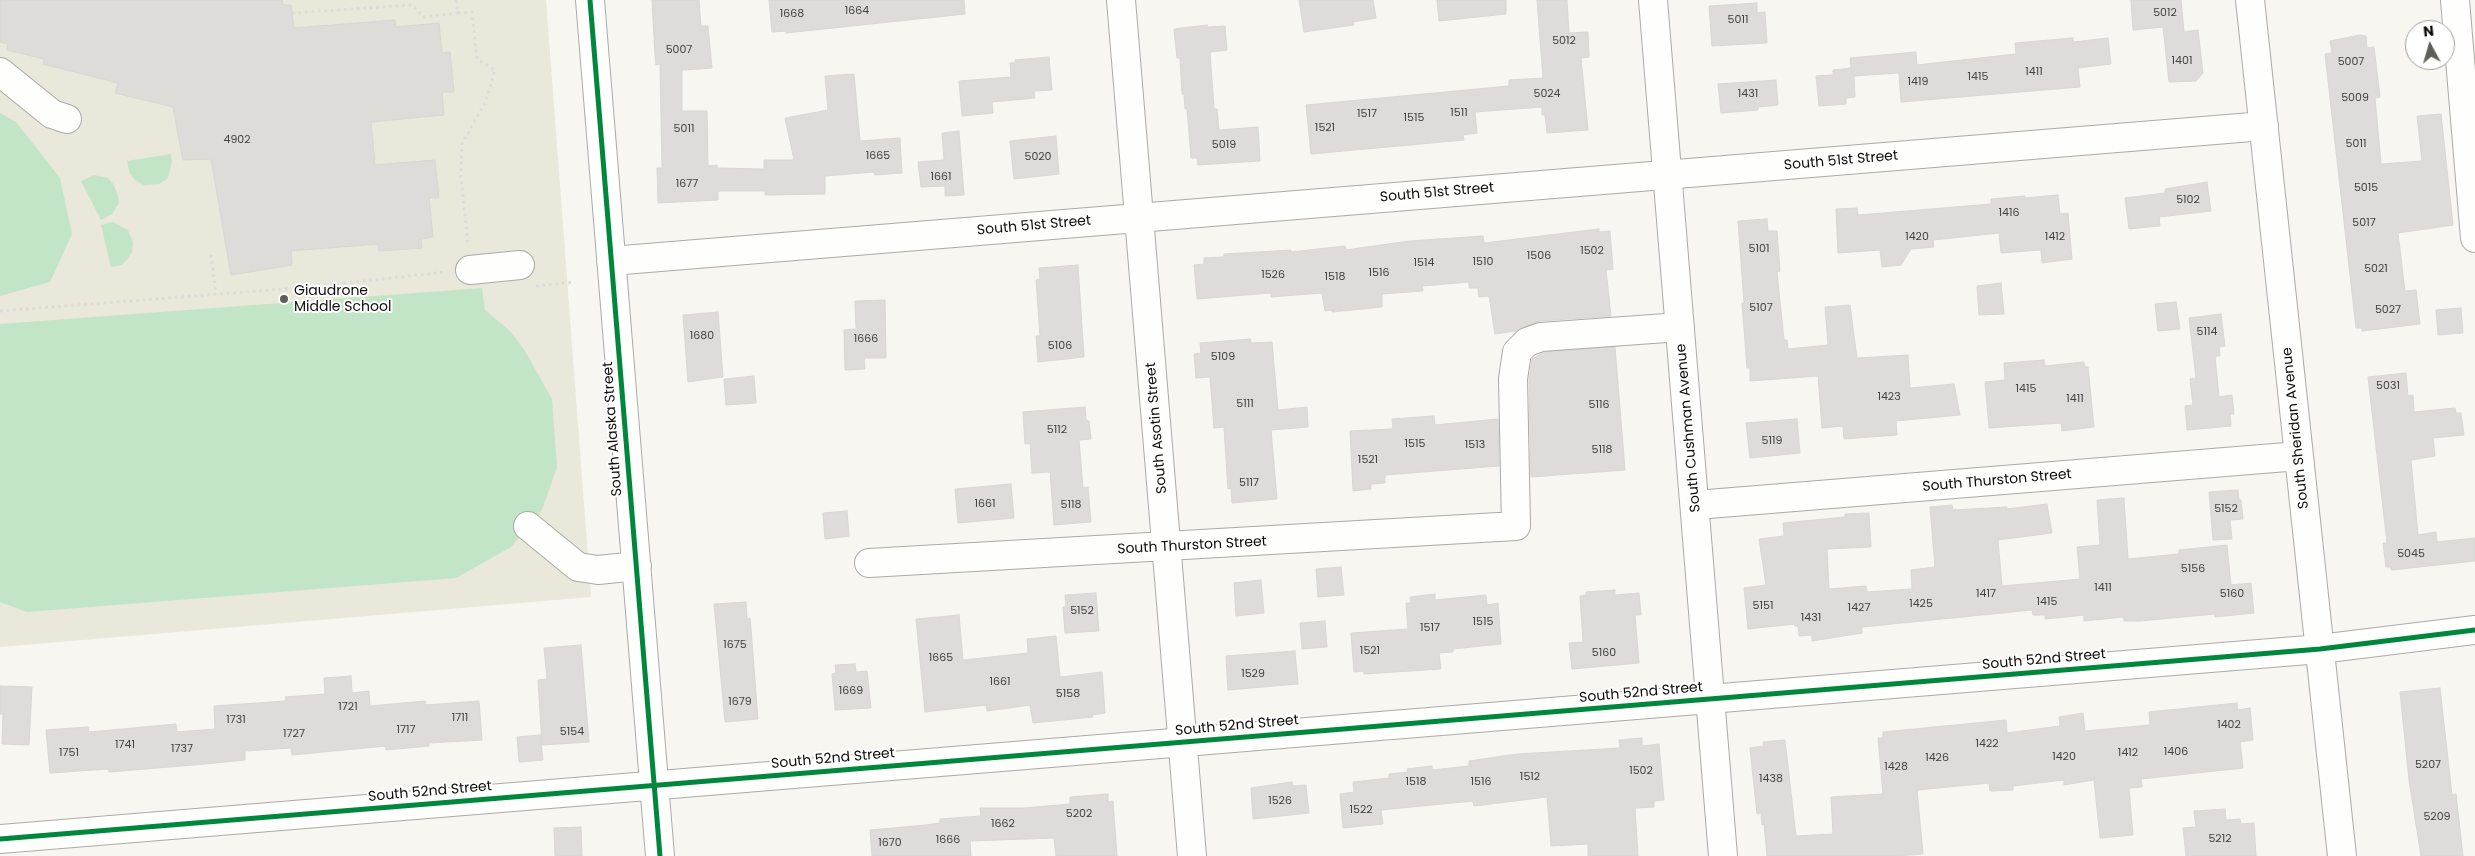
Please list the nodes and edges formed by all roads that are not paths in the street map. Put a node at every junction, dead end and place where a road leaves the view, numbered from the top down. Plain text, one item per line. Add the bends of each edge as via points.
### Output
1 (590, 0) edge
2 (1120, 0) edge
3 (1653, 0) edge
4 (2250, 0) edge
5 (2455, 0) edge
6 (0, 72) edge
7 (67, 119) dead end
8 (2264, 126) junction
9 (1667, 175) junction
10 (1139, 217) junction
11 (2475, 238) edge
12 (611, 261) junction
13 (520, 265) dead end
14 (470, 270) road end
15 (1680, 328) junction
16 (2299, 456) junction
17 (1696, 505) junction
18 (528, 526) dead end
19 (1168, 547) junction
20 (869, 563) dead end
21 (636, 566) junction
22 (2475, 630) edge
23 (2320, 649) junction
24 (1711, 698) junction
25 (1184, 742) junction
26 (654, 785) junction
27 (0, 839) edge
28 (660, 856) edge
29 (1192, 856) edge
30 (1723, 856) edge
31 (2342, 856) edge

1 - 12 street, South Alaska Street
2 - 10 street, South Asotin Street
3 - 9 street, South Cushman Avenue
4 - 8 street, South Sheridan Avenue
5 - 11 street
6 - 7 street via 52,114
8 - 9 street, South 51st Street
8 - 16 street, South Sheridan Avenue
9 - 10 street, South 51st Street
9 - 15 street, South Cushman Avenue
10 - 12 street, South 51st Street
10 - 19 street, South Asotin Street
12 - 21 street, South Alaska Street
13 - 14 street
15 - 17 street, South Cushman Avenue
15 - 19 street, South Thurston Street via 1541,337 1527,342 1517,352 1513,379 1516,526
16 - 17 street, South Thurston Street
16 - 23 street, South Sheridan Avenue
17 - 24 street, South Cushman Avenue
18 - 21 street via 578,567 598,570
19 - 20 street, South Thurston Street
19 - 25 street, South Asotin Street
21 - 26 street, South Alaska Street
22 - 23 street, South 52nd Street
23 - 24 street, South 52nd Street
23 - 31 street, South Sheridan Avenue
24 - 25 street, South 52nd Street
24 - 30 street, South Cushman Avenue
25 - 26 street, South 52nd Street
25 - 29 street, South Asotin Street
26 - 27 street, South 52nd Street
26 - 28 street, South Alaska Street

